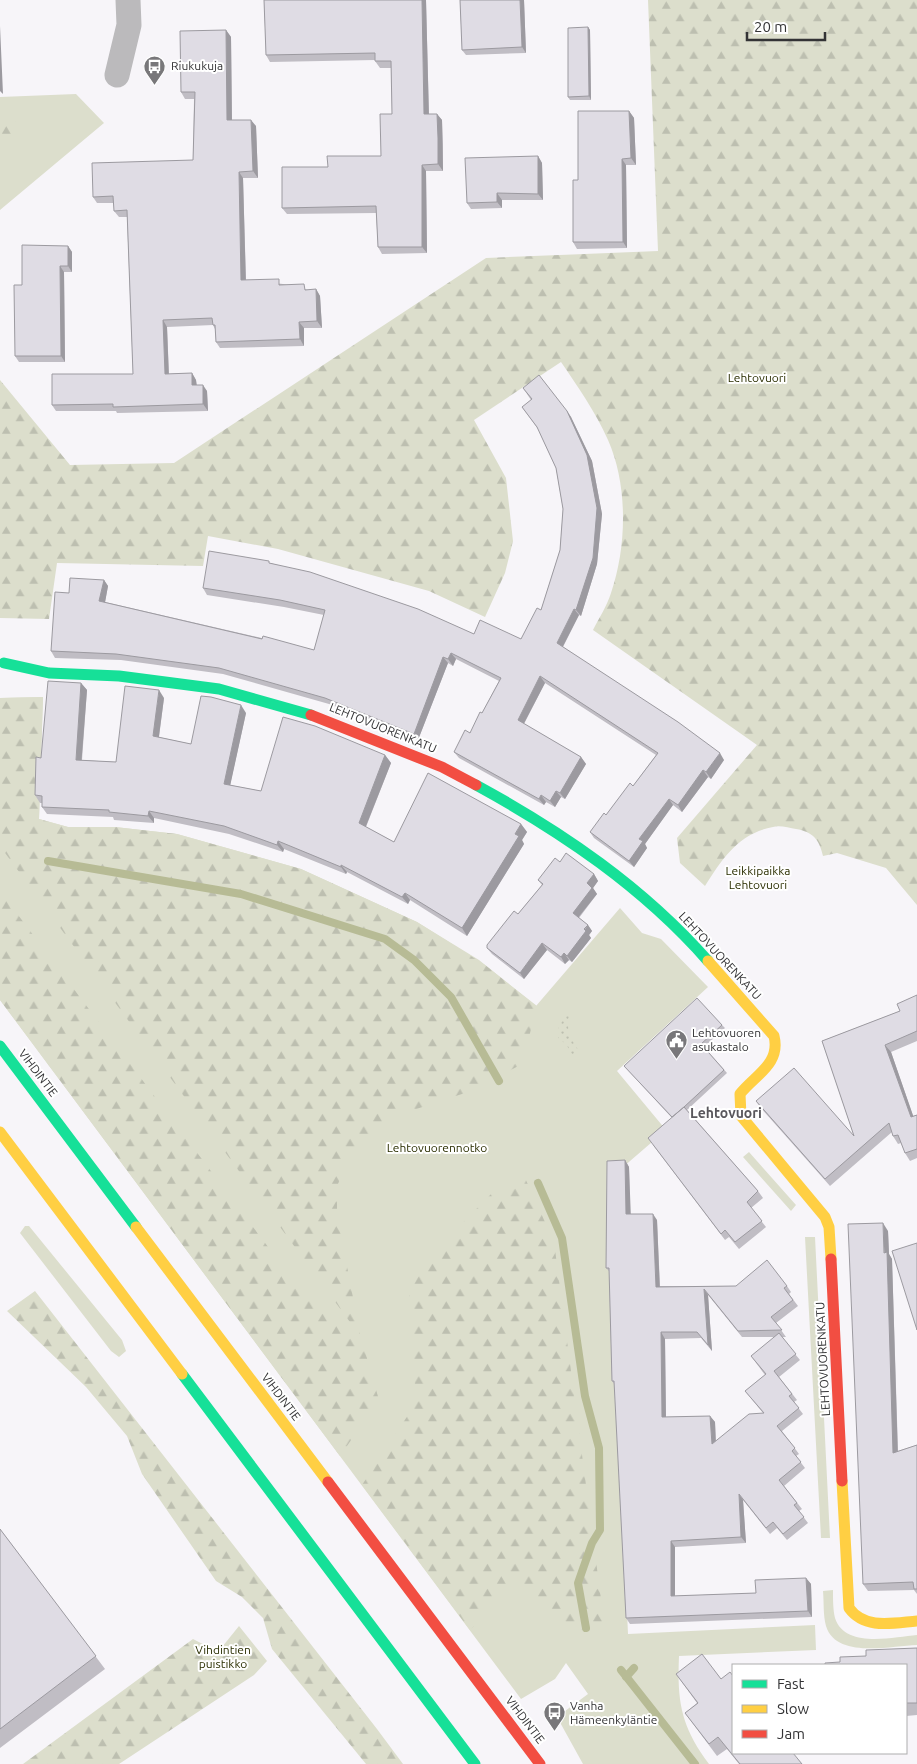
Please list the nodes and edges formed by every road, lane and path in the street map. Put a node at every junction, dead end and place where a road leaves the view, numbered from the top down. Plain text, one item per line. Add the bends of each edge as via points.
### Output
1 (128, 0) edge
2 (117, 75) dead end
3 (4, 663) dead end
4 (0, 1046) edge
5 (0, 1132) edge
6 (917, 1621) edge
7 (475, 1764) edge
8 (540, 1764) edge

1 - 2 street via 129,25
3 - 6 main road, LEHTOVUORENKATU via 49,672 119,676 219,689 334,723 442,767 576,844 622,878 693,944 774,1036 778,1050 773,1061 740,1094 741,1116 825,1217 829,1227 849,1608 869,1623
4 - 8 main road, VIHDINTIE
5 - 7 main road

